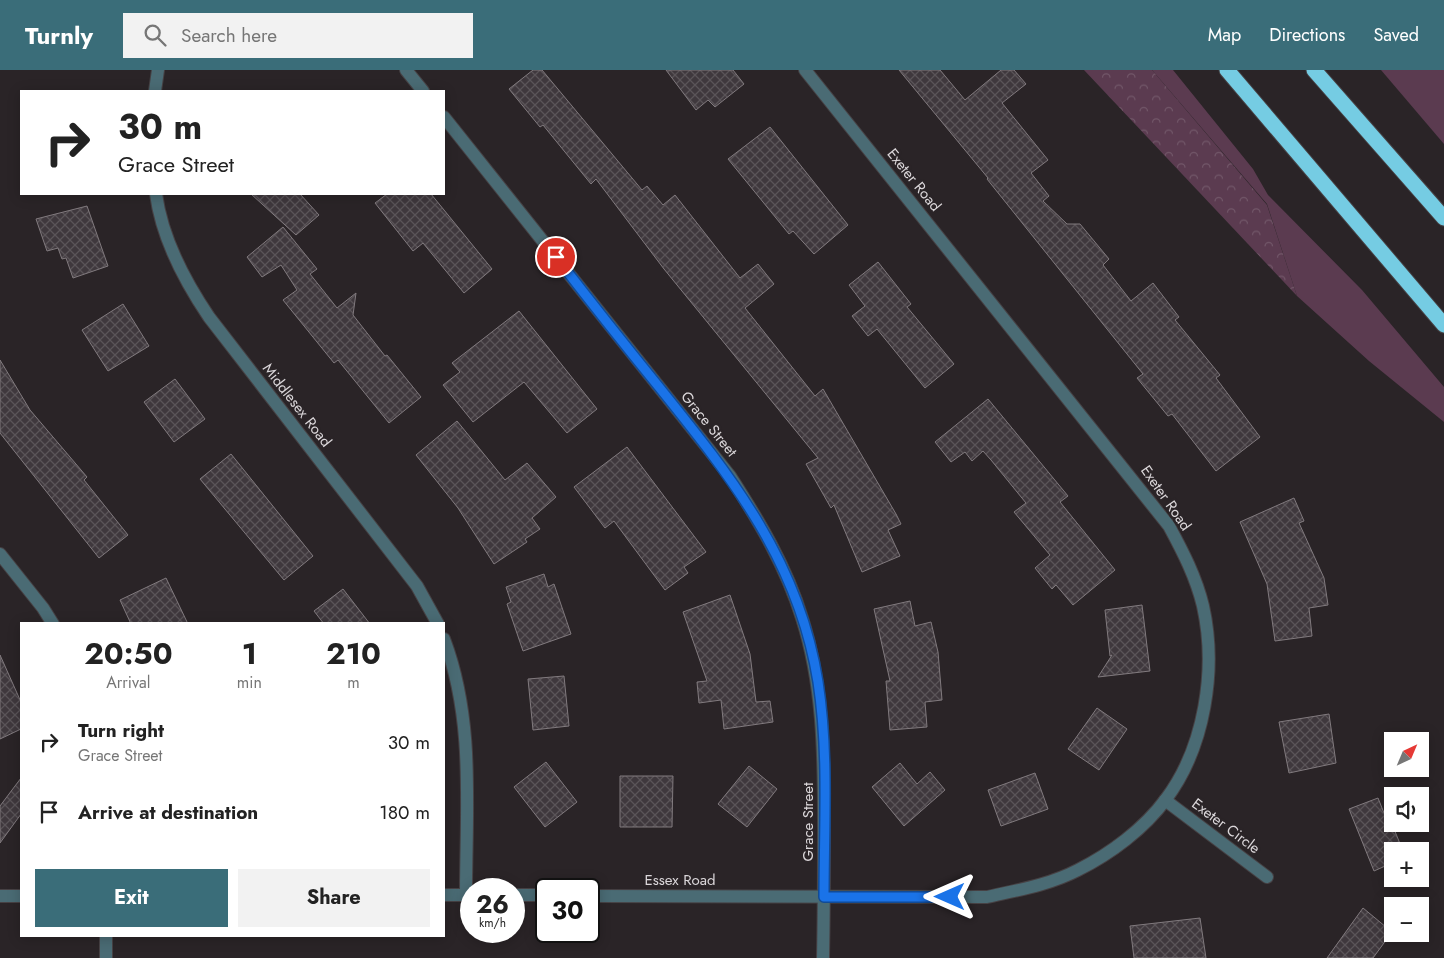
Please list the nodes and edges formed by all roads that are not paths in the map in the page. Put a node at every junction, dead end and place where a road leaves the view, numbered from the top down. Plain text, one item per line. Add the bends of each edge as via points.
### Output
1 (158, 70) edge
2 (406, 70) edge
3 (805, 70) edge
4 (1227, 70) edge
5 (1314, 70) edge
6 (155, 90) edge
7 (422, 90) edge
8 (445, 118) edge
9 (156, 195) edge
10 (1444, 218) edge
11 (1444, 325) edge
12 (0, 554) edge
13 (52, 622) edge
14 (437, 622) edge
15 (445, 642) edge
16 (1165, 800) junction
17 (1267, 877) dead end
18 (469, 878) edge
19 (445, 895) edge
20 (460, 895) edge
21 (0, 896) edge
22 (20, 896) edge
23 (600, 896) edge
24 (770, 897) joint
25 (824, 897) junction
26 (106, 937) edge
27 (106, 958) edge
28 (824, 958) edge

1 - 6 street
2 - 7 street
3 - 16 street, Exeter Road via 1140,488 1169,526 1190,564 1203,606 1208,640 1208,675 1204,708 1192,748
4 - 11 highway
5 - 10 highway
8 - 25 street, Grace Street via 730,476 782,564 803,618 818,680 824,729
9 - 14 street, Middlesex Road via 168,242 186,284 208,318 417,586
12 - 13 street
15 - 18 street via 454,665 463,708 467,752
16 - 17 street, Exeter Circle
16 - 25 street, Exeter Road via 1140,828 1110,851 1042,885 987,897
19 - 20 street
21 - 22 street
23 - 24 street, Essex Road
24 - 25 street, Exeter Road
25 - 28 street, Grace Street
26 - 27 street

